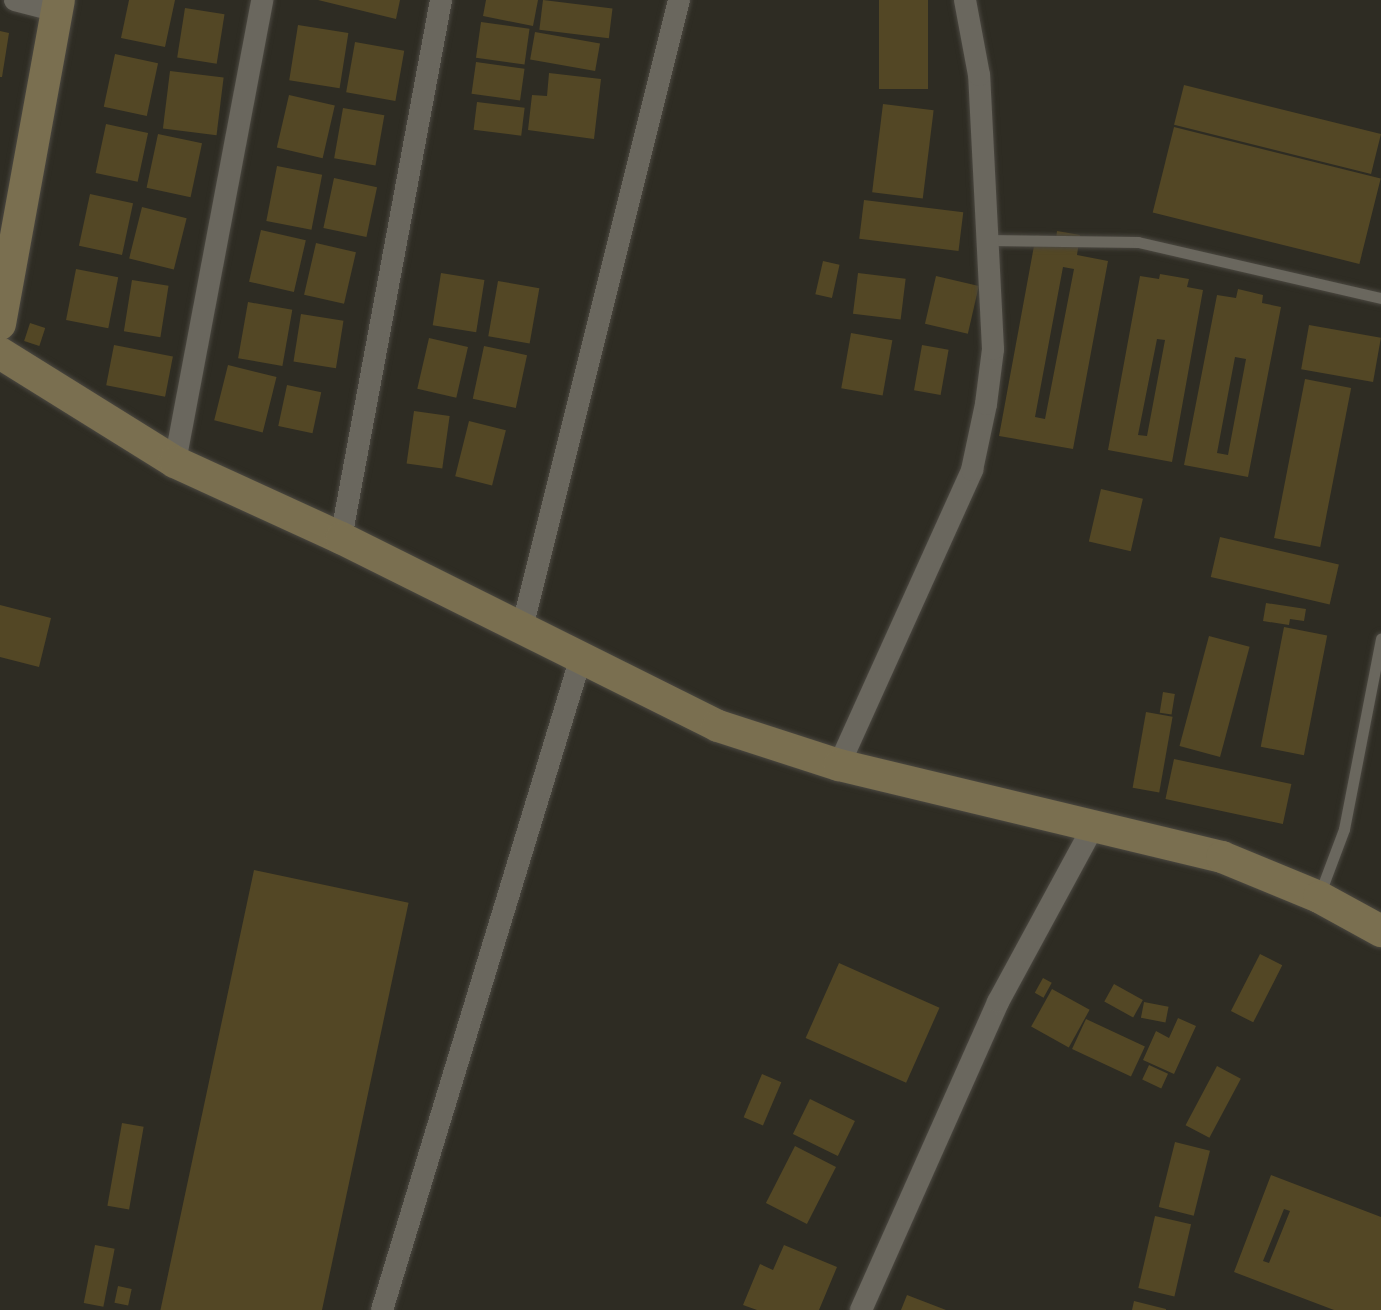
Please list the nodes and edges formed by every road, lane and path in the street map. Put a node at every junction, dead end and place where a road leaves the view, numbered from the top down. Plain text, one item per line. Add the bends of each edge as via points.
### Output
1 (15, 0) edge
2 (262, 0) edge
3 (441, 0) edge
4 (679, 0) edge
5 (965, 0) edge
6 (58, 6) edge
7 (988, 240) junction
8 (1381, 298) edge
9 (0, 324) edge
10 (0, 353) edge
11 (175, 462) junction
12 (341, 538) junction
13 (522, 628) junction
14 (1381, 639) edge
15 (581, 657) junction
16 (839, 765) junction
17 (1095, 823) junction
18 (1319, 897) junction
19 (1381, 931) edge
20 (382, 1310) edge
21 (861, 1310) edge

1 - 6 street
2 - 11 street
3 - 12 street
4 - 13 street
5 - 7 street via 979,75
6 - 9 street
7 - 8 lane via 1138,242
7 - 16 street via 993,349 972,470
10 - 11 street
11 - 12 street
12 - 13 street
13 - 15 street
14 - 18 lane via 1344,829
15 - 16 street via 718,726
15 - 20 street
16 - 17 street
17 - 18 street via 1222,857
17 - 21 street via 998,1002
18 - 19 street

